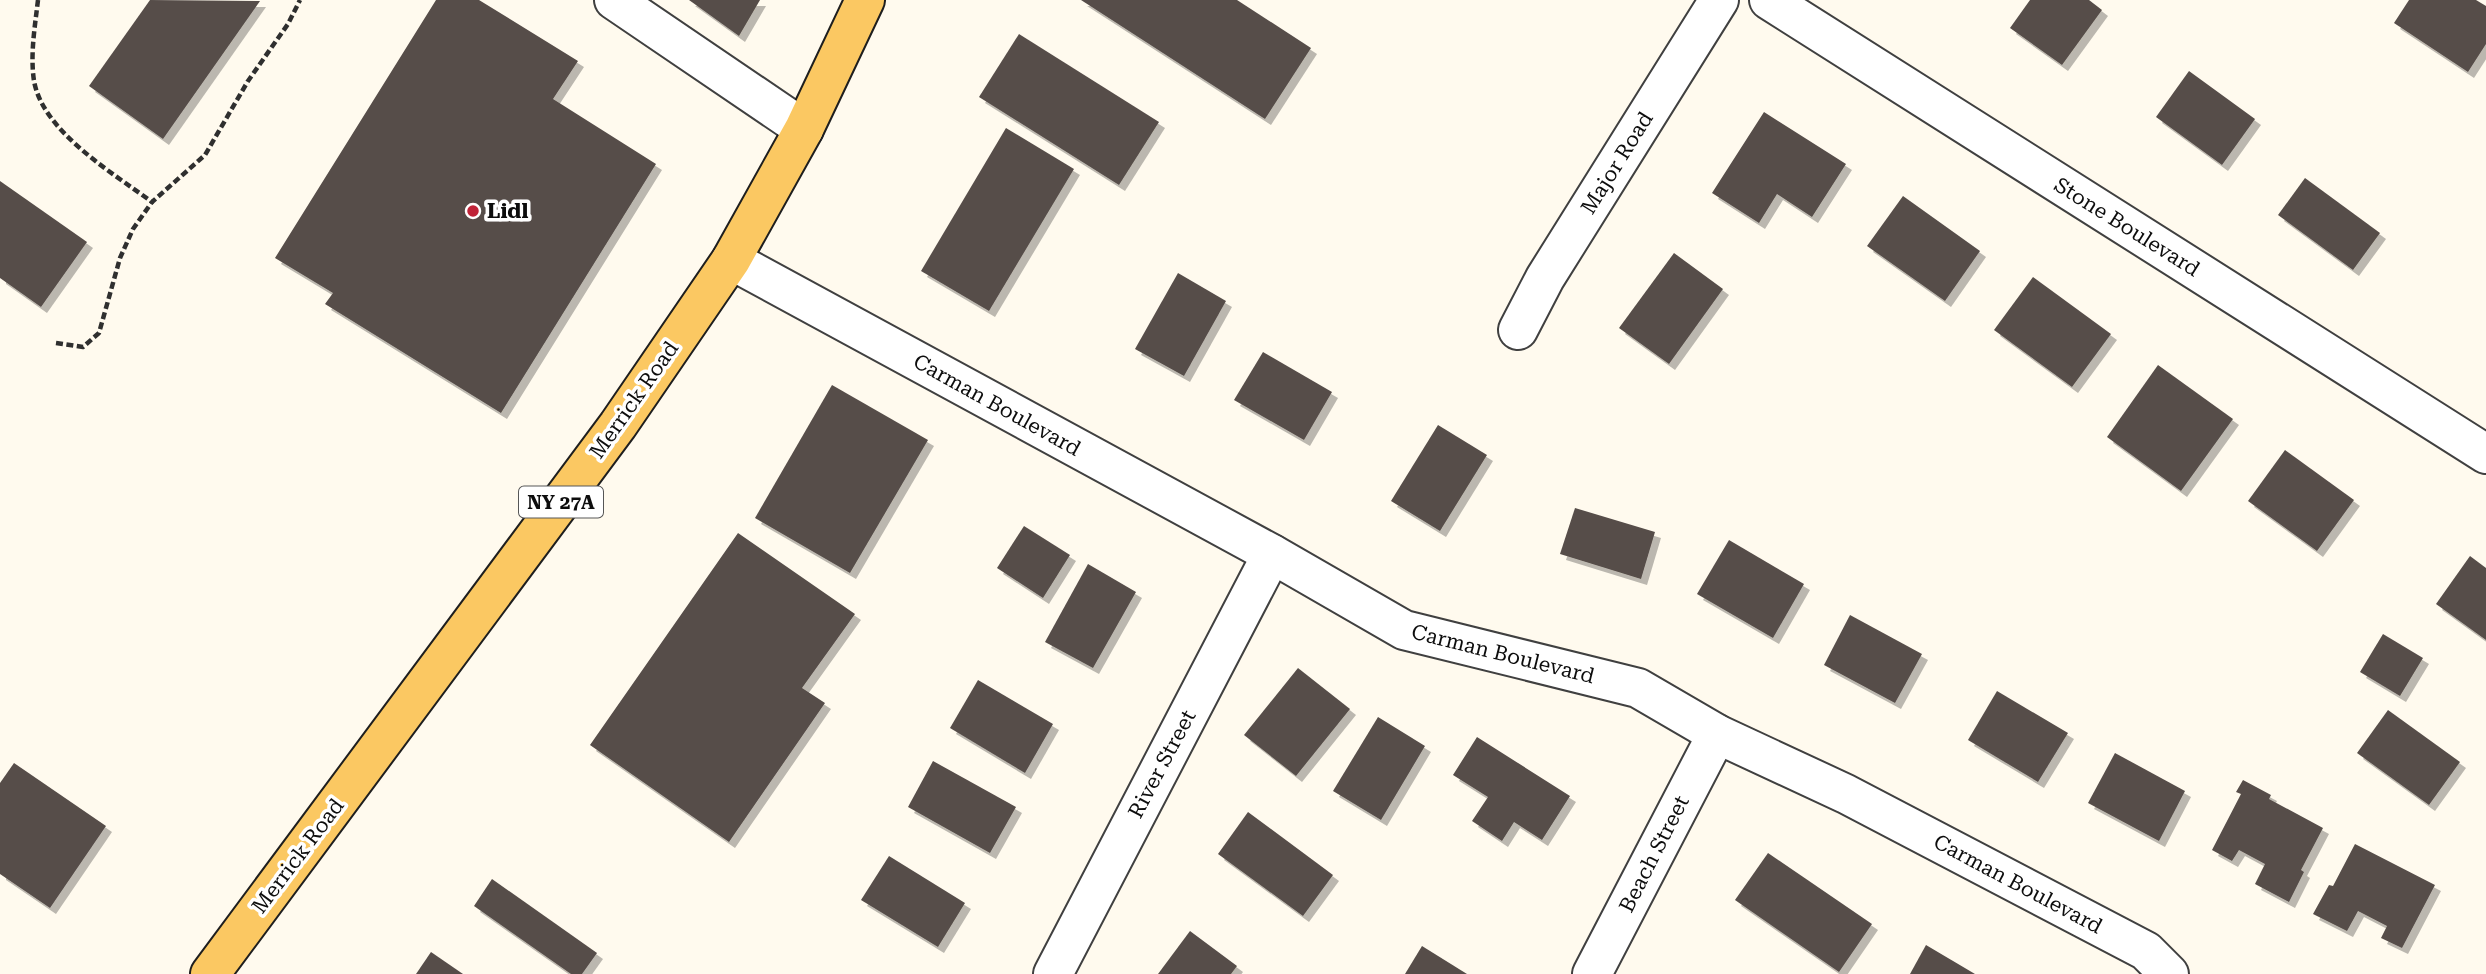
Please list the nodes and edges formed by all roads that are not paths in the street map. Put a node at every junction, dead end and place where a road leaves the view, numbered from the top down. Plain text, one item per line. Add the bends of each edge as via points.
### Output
1 (614, 0) edge
2 (865, 0) edge
3 (1719, 0) edge
4 (1769, 0) edge
5 (804, 130) junction
6 (731, 260) junction
7 (1518, 330) dead end
8 (2486, 454) edge
9 (1272, 554) junction
10 (1717, 734) junction
11 (2150, 966) edge
12 (210, 974) edge
13 (1053, 974) edge
14 (1592, 974) edge

1 - 5 street
2 - 5 main road, Merrick Road / NY 27A
3 - 7 street, Major Road via 1545,278
4 - 8 street, Stone Boulevard
5 - 6 main road, Merrick Road / NY 27A
6 - 9 street, Carman Boulevard
6 - 12 main road, Merrick Road / NY 27A via 618,425
9 - 10 street, Carman Boulevard via 1404,630 1638,688
9 - 13 street, River Street
10 - 11 street, Carman Boulevard via 1846,794
10 - 14 street, Beach Street

